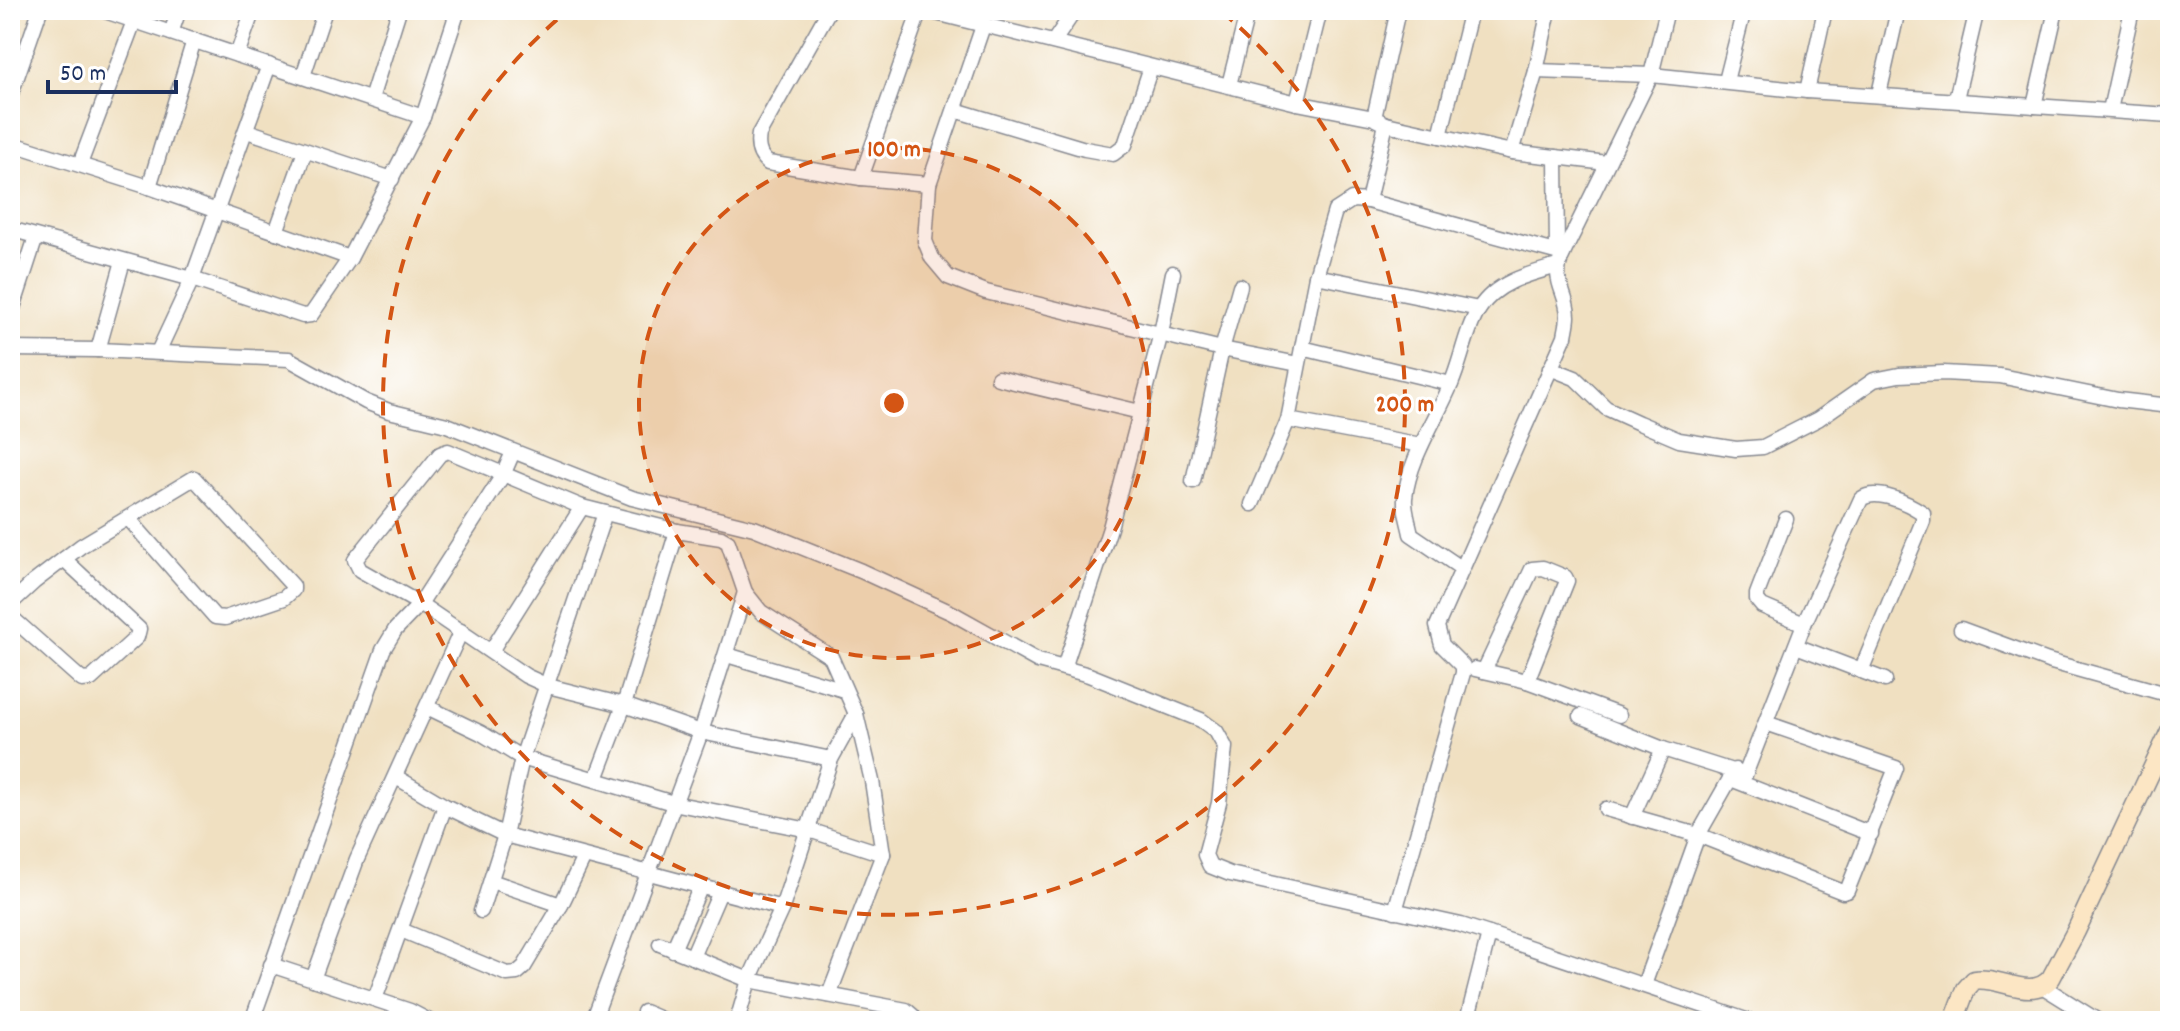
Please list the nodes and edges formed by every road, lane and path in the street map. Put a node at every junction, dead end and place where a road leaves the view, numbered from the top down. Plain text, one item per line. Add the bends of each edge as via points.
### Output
1 (40, 10) edge
2 (104, 10) edge
3 (179, 10) edge
4 (253, 10) edge
5 (325, 10) edge
6 (399, 10) edge
7 (458, 10) edge
8 (829, 10) edge
9 (922, 10) edge
10 (1075, 10) edge
11 (1248, 10) edge
12 (1320, 10) edge
13 (1398, 10) edge
14 (1471, 10) edge
15 (1549, 10) edge
16 (1667, 10) edge
17 (1744, 10) edge
18 (1825, 10) edge
19 (1898, 10) edge
20 (1977, 10) edge
21 (2056, 10) edge
22 (2127, 11) edge
23 (134, 21) junction
24 (983, 26) junction
25 (171, 33) junction
26 (194, 40) junction
27 (1054, 41) junction
28 (237, 55) junction
29 (269, 65) junction
30 (1151, 67) junction
31 (1536, 71) junction
32 (1651, 75) junction
33 (303, 76) junction
34 (1726, 81) junction
35 (1229, 85) junction
36 (1807, 91) junction
37 (1879, 94) junction
38 (10, 97) edge
39 (371, 99) junction
40 (1956, 99) junction
41 (1297, 103) junction
42 (2034, 106) junction
43 (955, 110) junction
44 (2110, 110) junction
45 (2170, 115) edge
46 (423, 117) junction
47 (1380, 121) junction
48 (247, 131) junction
49 (1440, 136) junction
50 (10, 143) edge
51 (305, 151) junction
52 (1512, 152) junction
53 (1556, 157) junction
54 (1607, 163) junction
55 (80, 164) junction
56 (861, 178) junction
57 (392, 179) junction
58 (929, 184) junction
59 (149, 187) junction
60 (1368, 201) junction
61 (217, 211) junction
62 (10, 229) edge
63 (276, 232) junction
64 (36, 237) junction
65 (350, 258) junction
66 (1559, 258) junction
67 (123, 261) junction
68 (1173, 273) dead end
69 (1316, 276) junction
70 (192, 279) junction
71 (1240, 286) dead end
72 (12, 307) edge
73 (1479, 309) junction
74 (1161, 333) junction
75 (1302, 348) junction
76 (10, 349) edge
77 (1222, 349) junction
78 (98, 350) junction
79 (158, 352) junction
80 (1298, 364) junction
81 (1550, 368) junction
82 (998, 378) dead end
83 (1451, 384) junction
84 (2170, 406) edge
85 (1140, 412) junction
86 (1288, 420) junction
87 (1421, 445) junction
88 (513, 452) junction
89 (503, 475) junction
90 (1193, 481) dead end
91 (1252, 504) dead end
92 (582, 507) junction
93 (605, 513) junction
94 (128, 518) junction
95 (1786, 519) dead end
96 (677, 531) junction
97 (64, 559) junction
98 (1461, 568) junction
99 (745, 592) junction
100 (10, 604) edge
101 (420, 604) junction
102 (10, 616) edge
103 (1804, 624) junction
104 (1961, 629) dead end
105 (461, 631) junction
106 (1796, 646) junction
107 (491, 651) junction
108 (727, 655) junction
109 (1463, 666) junction
110 (1064, 668) junction
111 (1484, 671) junction
112 (1861, 671) junction
113 (1885, 680) dead end
114 (1527, 681) junction
115 (548, 686) junction
116 (844, 690) junction
117 (2170, 695) edge
118 (624, 705) junction
119 (427, 707) junction
120 (856, 714) junction
121 (1619, 715) dead end
122 (1581, 716) dead end
123 (1766, 723) junction
124 (2170, 731) edge
125 (701, 732) junction
126 (1663, 749) junction
127 (522, 758) junction
128 (831, 759) junction
129 (1733, 774) junction
130 (396, 777) junction
131 (596, 779) junction
132 (673, 803) junction
133 (445, 806) junction
134 (1606, 809) dead end
135 (1632, 817) junction
136 (809, 830) junction
137 (1871, 834) junction
138 (505, 835) junction
139 (1698, 835) junction
140 (883, 854) junction
141 (584, 857) junction
142 (650, 873) junction
143 (491, 881) junction
144 (701, 886) junction
145 (720, 892) junction
146 (561, 905) junction
147 (782, 908) junction
148 (481, 911) dead end
149 (1395, 911) junction
150 (401, 930) junction
151 (1489, 934) junction
152 (692, 957) junction
153 (271, 965) junction
154 (313, 979) junction
155 (749, 980) junction
156 (1644, 985) junction
157 (2042, 986) junction
158 (829, 995) junction
159 (375, 999) junction
160 (644, 1012) dead end
161 (408, 1016) edge
162 (252, 1021) edge
163 (429, 1021) edge
164 (593, 1021) edge
165 (665, 1021) edge
166 (737, 1021) edge
167 (913, 1021) edge
168 (1467, 1021) edge
169 (1749, 1021) edge
170 (1954, 1021) edge
171 (2098, 1021) edge

1 - 38 street
2 - 23 street
3 - 25 street
4 - 28 street
5 - 33 street
6 - 39 street
7 - 46 street
8 - 56 street via 759,134 759,151 768,163
9 - 24 street
9 - 56 street
10 - 27 street
11 - 35 street
12 - 41 street
13 - 47 street
14 - 49 street
15 - 31 street
16 - 32 street
17 - 34 street
18 - 36 street
19 - 37 street
20 - 40 street
21 - 42 street
22 - 44 street
23 - 25 street
23 - 55 street
24 - 27 street
24 - 43 street
25 - 26 street
26 - 28 street
26 - 59 street
27 - 30 street
28 - 29 street
29 - 33 street
29 - 48 street
30 - 35 street
30 - 43 street via 1125,145 1113,154
31 - 32 street
31 - 52 street
32 - 34 street
32 - 54 street
33 - 39 street
34 - 36 street
35 - 41 street
36 - 37 street
37 - 40 street
39 - 46 street
40 - 42 street
41 - 47 street
42 - 44 street
43 - 58 street
44 - 45 street
46 - 57 street
47 - 49 street
47 - 60 street
48 - 51 street
48 - 61 street
49 - 52 street
50 - 55 street
51 - 57 street
51 - 63 street
52 - 53 street
53 - 54 street
53 - 66 street
54 - 66 street
55 - 59 street
56 - 58 street
57 - 65 street
58 - 74 street via 925,241 948,277 986,292
59 - 61 street
60 - 66 street
60 - 69 street via 1352,200 1335,211
61 - 63 street
61 - 70 street
62 - 64 street
63 - 65 street
64 - 67 street
64 - 72 street
65 - 70 street via 307,316
66 - 73 street via 1517,277
66 - 81 street via 1557,279 1568,316
67 - 70 street
67 - 78 street
68 - 74 street
69 - 73 street
69 - 75 street
70 - 79 street
71 - 77 street
73 - 83 street
74 - 77 street
74 - 85 street
75 - 80 street
75 - 83 street
76 - 78 street
77 - 80 street
77 - 90 street
78 - 79 street
79 - 88 street via 289,359 366,402 447,425
80 - 86 street
81 - 84 street via 1575,378 1606,408 1639,423 1679,440 1736,449 1763,447 1818,419 1874,380 1899,375 2000,376
81 - 98 street
82 - 85 street
83 - 87 street
85 - 110 street via 1110,528
86 - 87 street
86 - 91 street
87 - 98 street via 1405,498 1411,534
88 - 89 street
88 - 110 street via 632,498 754,528 861,571 1038,661
89 - 92 street
89 - 101 street
89 - 101 street via 443,452 355,560 360,570
92 - 93 street
92 - 107 street
93 - 96 street
93 - 115 street
94 - 94 street via 215,617 284,598 293,590 194,478
94 - 97 street
95 - 103 street via 1757,600
96 - 99 street via 728,542
96 - 118 street
97 - 100 street
97 - 102 street via 139,629 137,637 91,679 82,680
98 - 109 street via 1437,626 1442,645
99 - 108 street
99 - 116 street via 761,612 831,657
101 - 105 street
101 - 153 street via 383,650
103 - 106 street
103 - 112 street via 1861,499 1878,495 1923,513
104 - 117 street via 2048,661
105 - 107 street
105 - 119 street
106 - 112 street
106 - 123 street
107 - 115 street
108 - 116 street
108 - 125 street
109 - 111 street
109 - 149 street
110 - 149 street via 1147,697 1216,731 1225,747 1219,803 1205,855 1210,866
111 - 114 street
111 - 114 street via 1532,569 1543,568 1567,581
112 - 113 street
114 - 121 street
115 - 118 street
115 - 127 street
116 - 120 street
118 - 125 street
118 - 131 street
119 - 127 street
119 - 130 street
120 - 128 street
120 - 140 street
122 - 126 street
123 - 129 street via 1745,775
123 - 137 street via 1896,768
124 - 157 street via 2076,931
125 - 128 street
125 - 132 street
126 - 129 street
126 - 135 street
127 - 131 street
127 - 138 street
128 - 136 street
129 - 137 street
129 - 139 street
130 - 133 street
130 - 154 street via 357,859
131 - 132 street
132 - 136 street
132 - 142 street
133 - 138 street
133 - 150 street
134 - 135 street
135 - 139 street
136 - 140 street
136 - 147 street
137 - 139 street via 1851,887 1843,892
138 - 141 street
138 - 143 street
139 - 156 street
140 - 158 street
141 - 142 street
141 - 146 street
142 - 144 street
142 - 164 street
143 - 146 street
143 - 148 street
144 - 145 street
144 - 152 street via 666,947
145 - 147 street
145 - 152 street
146 - 150 street via 522,971 513,974
147 - 155 street
149 - 151 street
150 - 159 street
151 - 156 street
151 - 168 street
152 - 155 street
153 - 154 street
153 - 162 street
154 - 159 street
155 - 158 street
155 - 166 street
156 - 169 street
157 - 170 street via 1974,980
157 - 171 street
158 - 167 street via 906,1010
159 - 161 street
160 - 165 street
161 - 163 street

